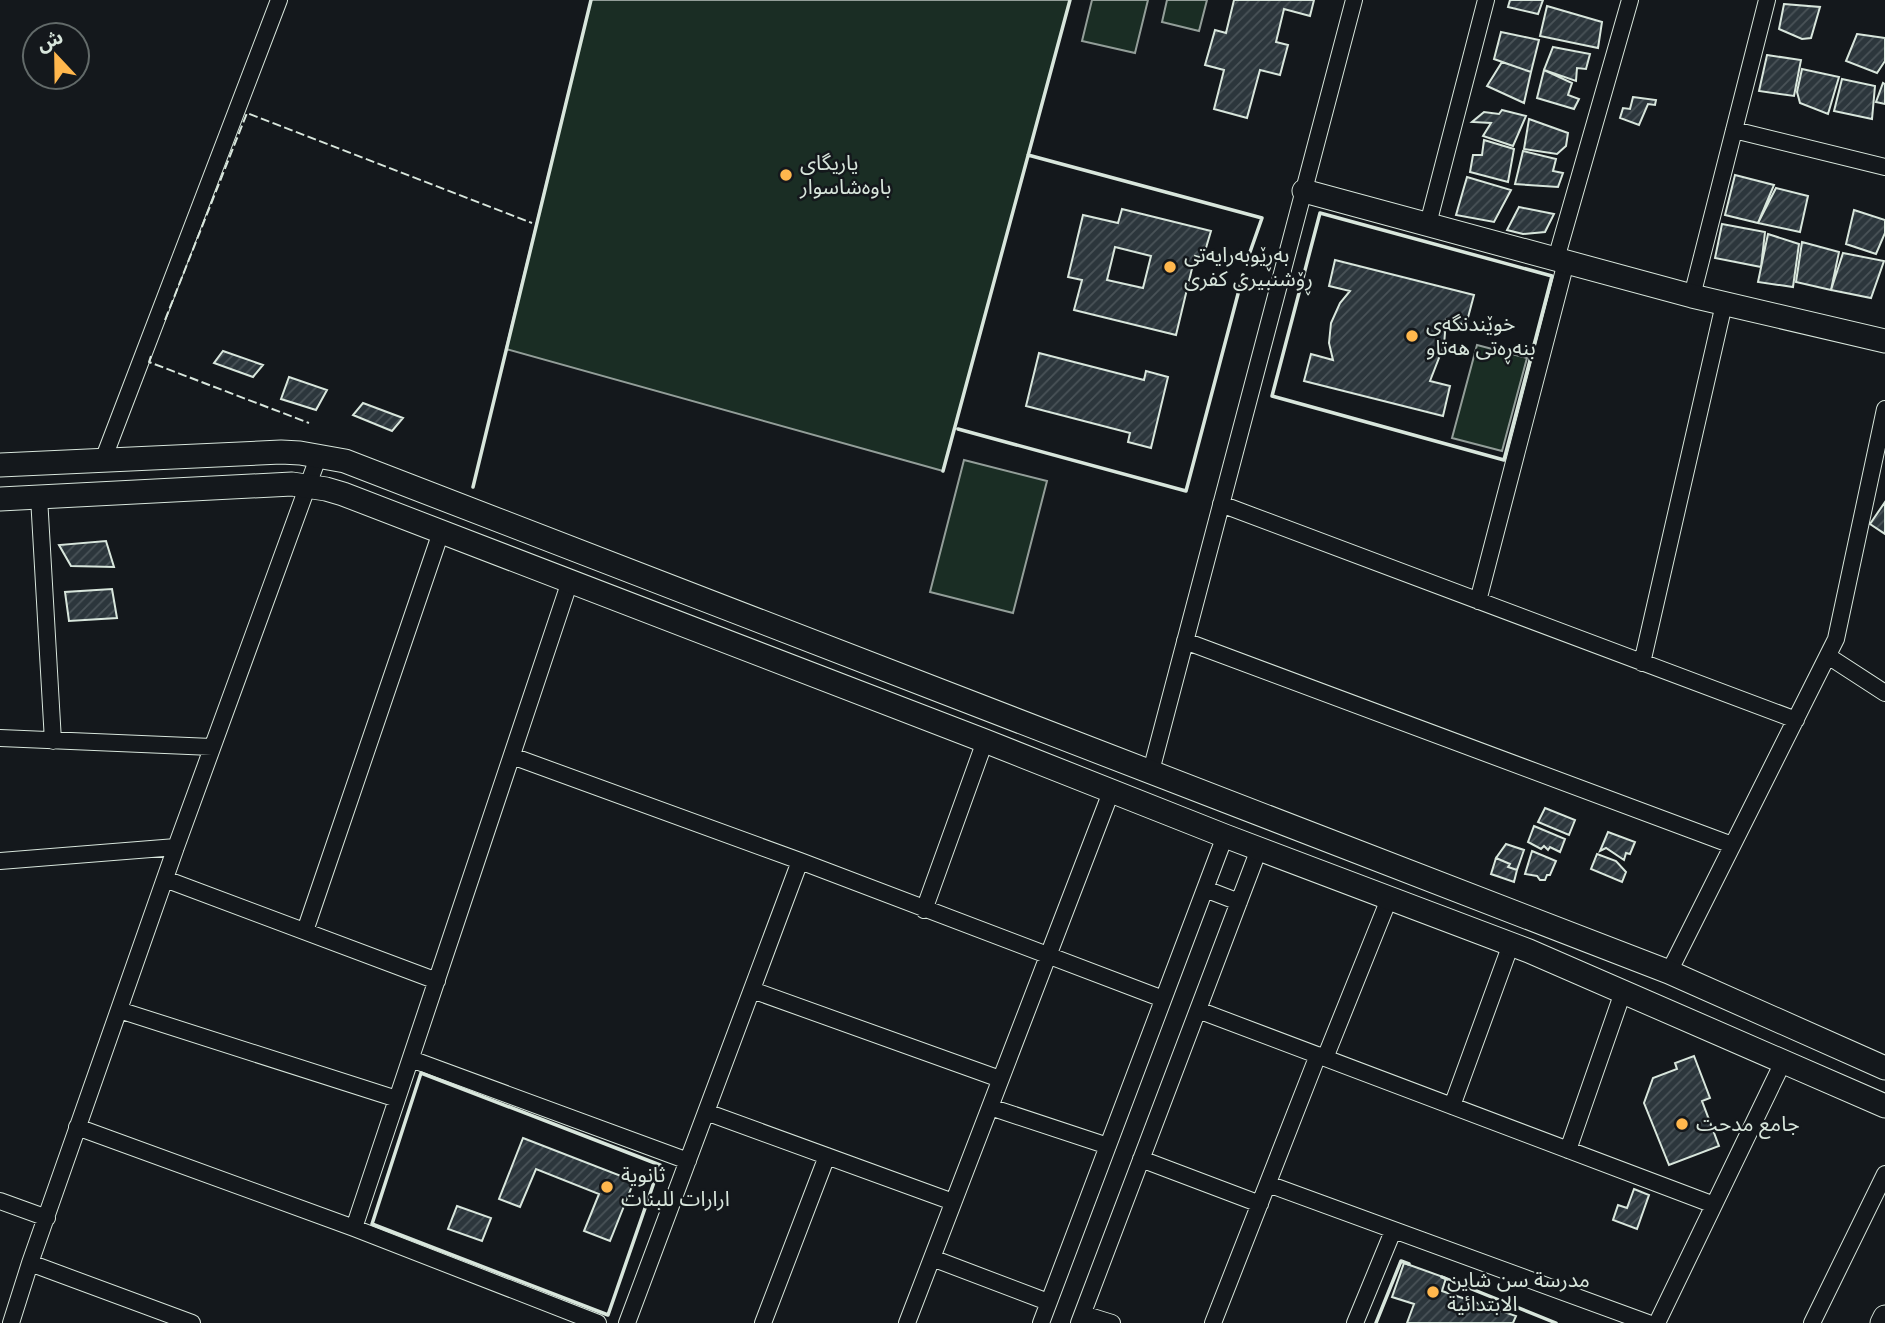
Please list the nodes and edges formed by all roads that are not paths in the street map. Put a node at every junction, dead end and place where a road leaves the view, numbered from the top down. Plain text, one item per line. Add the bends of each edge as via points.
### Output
1 (279, 0) edge
2 (1354, 0) edge
3 (1486, 0) edge
4 (1630, 0) edge
5 (1768, 0) edge
6 (1734, 130) junction
7 (1885, 167) edge
8 (1304, 191) junction
9 (1428, 224) junction
10 (1561, 260) junction
11 (1692, 296) junction
12 (1724, 304) junction
13 (1885, 341) edge
14 (1885, 409) edge
15 (319, 456) junction
16 (103, 460) junction
17 (0, 465) edge
18 (307, 485) junction
19 (39, 497) junction
20 (0, 499) edge
21 (1221, 504) junction
22 (441, 532) junction
23 (570, 581) junction
24 (1478, 601) junction
25 (1185, 641) junction
26 (1828, 656) junction
27 (1642, 663) junction
28 (1885, 693) edge
29 (1796, 720) junction
30 (0, 738) edge
31 (53, 741) junction
32 (985, 741) junction
33 (1074, 741) junction
34 (212, 747) junction
35 (512, 755) junction
36 (1061, 771) junction
37 (1151, 771) junction
38 (1111, 792) junction
39 (1225, 836) junction
40 (1732, 845) junction
41 (1342, 846) junction
42 (176, 847) junction
43 (1259, 849) junction
44 (0, 861) edge
45 (800, 861) junction
46 (1332, 876) junction
47 (165, 879) junction
48 (1205, 889) junction
49 (1388, 898) junction
50 (1239, 902) junction
51 (924, 910) junction
52 (305, 932) junction
53 (1511, 944) junction
54 (1048, 956) junction
55 (1669, 972) junction
56 (437, 981) junction
57 (752, 990) junction
58 (1623, 992) junction
59 (1163, 999) junction
60 (118, 1010) junction
61 (1198, 1010) junction
62 (1322, 1057) junction
63 (411, 1059) junction
64 (1784, 1060) junction
65 (1885, 1068) edge
66 (1000, 1079) junction
67 (397, 1099) junction
68 (1452, 1106) junction
69 (1885, 1106) edge
70 (989, 1107) junction
71 (706, 1112) junction
72 (78, 1127) junction
73 (1108, 1146) junction
74 (1568, 1150) junction
75 (827, 1156) junction
76 (1141, 1159) junction
77 (688, 1161) junction
78 (1885, 1174) edge
79 (1268, 1184) junction
80 (0, 1201) edge
81 (953, 1202) junction
82 (1260, 1204) junction
83 (1714, 1205) junction
84 (47, 1218) junction
85 (354, 1228) junction
86 (1392, 1231) junction
87 (932, 1258) junction
88 (30, 1263) junction
89 (1048, 1302) junction
90 (1885, 1317) edge
91 (1081, 1318) edge
92 (11, 1323) edge
93 (192, 1323) edge
94 (598, 1323) edge
95 (627, 1323) edge
96 (762, 1323) edge
97 (907, 1323) edge
98 (1041, 1323) edge
99 (1112, 1323) edge
100 (1213, 1323) edge
101 (1355, 1323) edge
102 (1648, 1323) edge
103 (1657, 1323) edge
104 (1812, 1323) edge
105 (1882, 1323) edge

1 - 16 street
2 - 8 street
3 - 9 street
4 - 10 street
5 - 6 street
6 - 7 street
6 - 11 street
8 - 9 street
8 - 21 street
9 - 10 street
10 - 11 street
10 - 24 street
11 - 12 street
12 - 13 street
12 - 27 street
14 - 26 street via 1836,639
15 - 16 street via 281,452
15 - 18 street
15 - 33 street via 384,474
16 - 17 street
18 - 19 street
18 - 22 street
18 - 34 street
19 - 20 street
19 - 31 street
21 - 24 street
21 - 25 street
22 - 23 street
22 - 52 street
23 - 32 street
23 - 35 street
24 - 27 street
25 - 37 street
25 - 40 street
26 - 28 street
26 - 29 street
27 - 29 street
29 - 40 street
30 - 31 street
31 - 34 street
32 - 36 street
32 - 51 street
33 - 36 street
33 - 37 street
34 - 42 street
35 - 45 street
35 - 56 street
36 - 38 street
37 - 41 street
38 - 39 street
38 - 54 street
39 - 43 street
39 - 48 street
40 - 55 street
41 - 46 street
41 - 55 street
42 - 44 street
42 - 47 street
43 - 46 street
43 - 50 street
45 - 51 street
45 - 57 street
46 - 49 street
47 - 52 street
47 - 60 street
48 - 50 street
48 - 59 street
49 - 53 street
49 - 62 street
50 - 61 street
51 - 54 street
52 - 56 street
53 - 58 street
53 - 68 street
54 - 59 street
54 - 66 street
55 - 65 street
56 - 63 street
57 - 66 street
57 - 71 street
58 - 64 street
58 - 74 street
59 - 73 street
60 - 67 street
60 - 72 street
61 - 62 street
61 - 76 street
62 - 68 street
62 - 79 street
63 - 67 street
63 - 77 street
64 - 69 street
64 - 83 street
66 - 70 street
67 - 85 street
68 - 74 street
70 - 73 street
70 - 81 street
71 - 75 street
71 - 77 street
72 - 84 street
72 - 85 street
73 - 89 street
74 - 83 street
75 - 81 street
75 - 96 street
76 - 82 street
76 - 91 street
77 - 95 street
78 - 104 street
79 - 82 street
79 - 86 street
80 - 84 street
81 - 87 street
82 - 100 street
83 - 103 street
84 - 88 street
85 - 94 street
86 - 101 street
86 - 102 street
87 - 89 street
87 - 97 street
88 - 92 street
88 - 93 street
89 - 98 street
90 - 105 street
91 - 99 street

